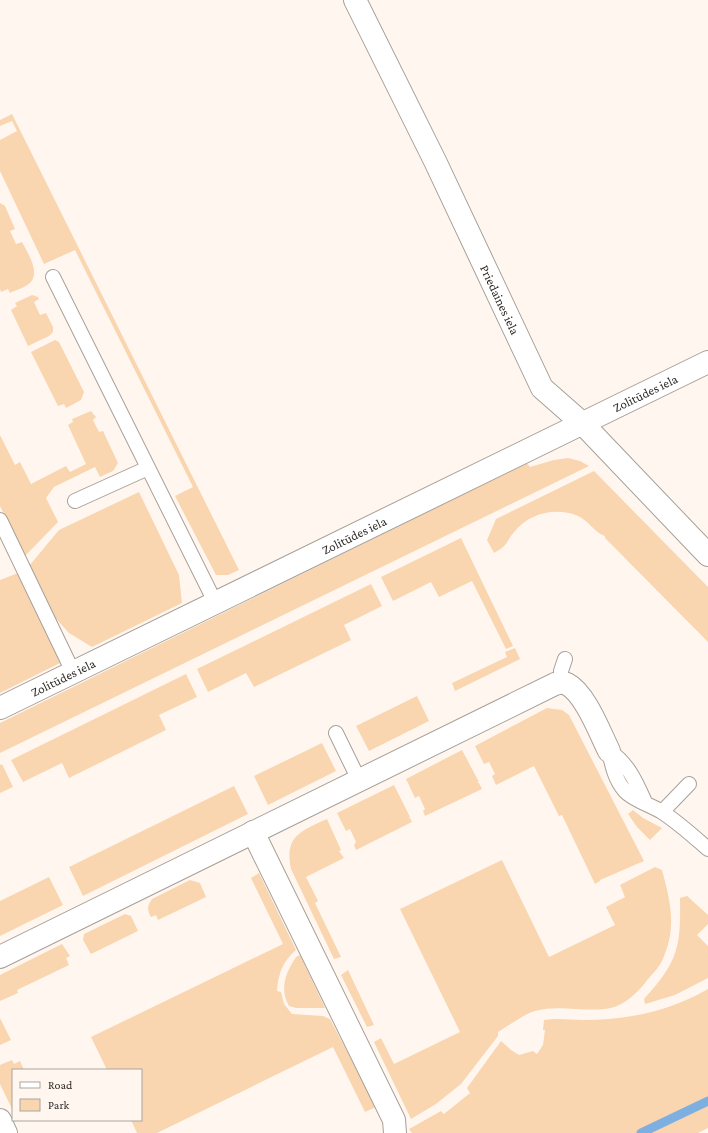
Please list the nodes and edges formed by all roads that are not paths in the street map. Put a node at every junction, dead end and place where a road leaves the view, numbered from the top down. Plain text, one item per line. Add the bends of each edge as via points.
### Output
1 (355, 0) edge
2 (53, 277) dead end
3 (708, 362) edge
4 (582, 424) junction
5 (148, 468) junction
6 (75, 501) dead end
7 (0, 520) edge
8 (708, 555) edge
9 (215, 602) junction
10 (565, 659) dead end
11 (73, 672) junction
12 (561, 683) junction
13 (0, 708) edge
14 (336, 732) dead end
15 (609, 751) joint
16 (359, 780) junction
17 (689, 784) dead end
18 (662, 812) junction
19 (253, 832) junction
20 (708, 849) edge
21 (0, 957) edge
22 (0, 1120) edge
23 (6, 1133) edge
24 (395, 1133) edge

1 - 4 street, Priedaines iela via 435,161 542,388
2 - 5 lane
3 - 4 street, Zolitūdes iela
4 - 8 street, Priedaines iela
4 - 9 street, Zolitūdes iela
5 - 6 lane
5 - 9 lane
7 - 11 lane
9 - 11 street, Zolitūdes iela
10 - 12 lane
11 - 13 street, Zolitūdes iela
12 - 15 street via 568,684 581,696
12 - 16 street
14 - 16 lane
15 - 18 lane via 614,771 624,790 630,796
16 - 19 street
17 - 18 lane
18 - 20 lane
19 - 21 street
19 - 24 street via 392,1115
22 - 23 street

